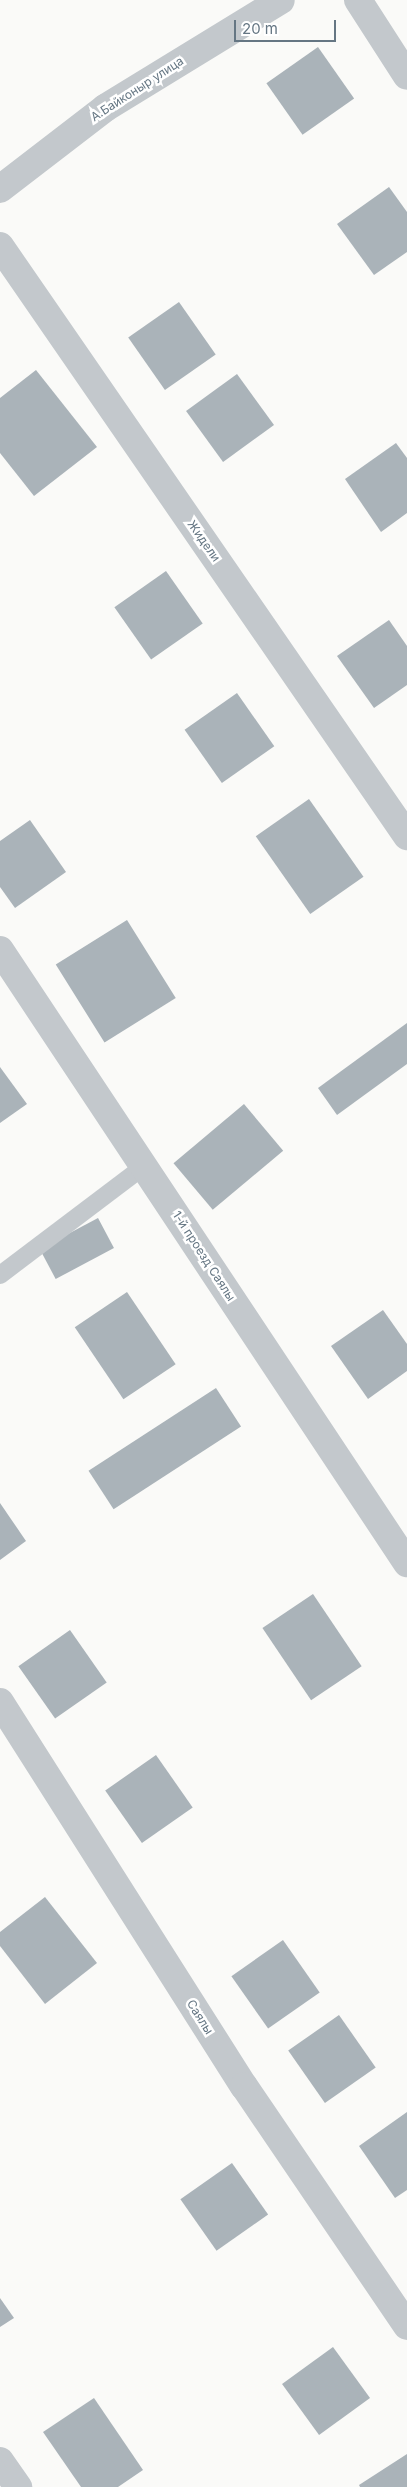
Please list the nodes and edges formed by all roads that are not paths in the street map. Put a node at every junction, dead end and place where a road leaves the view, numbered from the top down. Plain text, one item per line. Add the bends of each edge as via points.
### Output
1 (281, 0) edge
2 (358, 0) edge
3 (407, 76) edge
4 (0, 189) edge
5 (0, 246) edge
6 (407, 836) edge
7 (0, 950) edge
8 (144, 1166) junction
9 (0, 1275) edge
10 (407, 1563) edge
11 (0, 1702) edge
12 (407, 2326) edge
13 (0, 2461) edge
14 (18, 2487) edge

1 - 4 street, А.Байконыр улица via 105,108
2 - 3 street
5 - 6 street, Жидели
7 - 8 street, 1-й проезд Саялы
8 - 9 lane
8 - 10 street, 1-й проезд Саялы
11 - 12 street, Саялы via 244,2086
13 - 14 street

